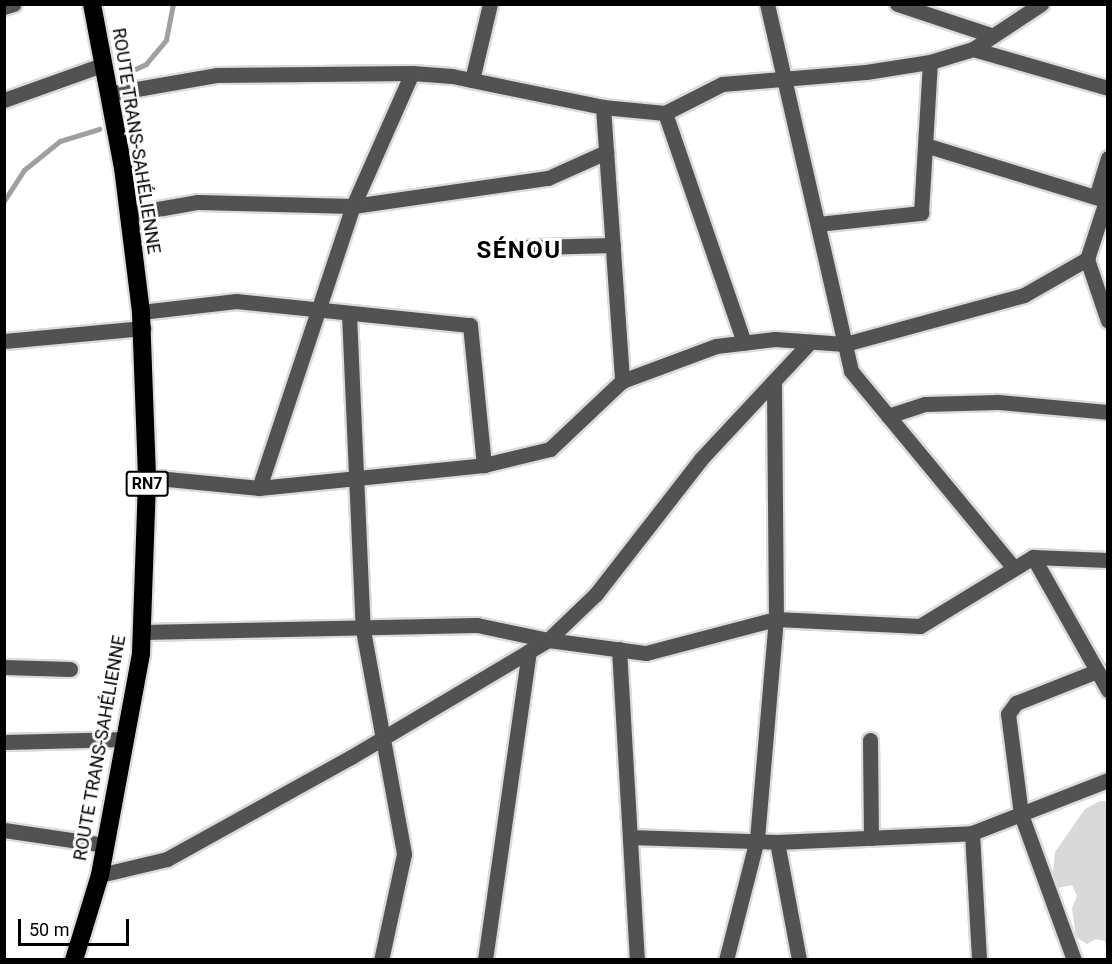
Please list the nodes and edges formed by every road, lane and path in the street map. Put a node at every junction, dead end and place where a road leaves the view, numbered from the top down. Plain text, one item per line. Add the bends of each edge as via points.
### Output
1 (14, 4) edge
2 (92, 4) edge
3 (490, 4) edge
4 (767, 4) edge
5 (897, 4) edge
6 (1041, 4) edge
7 (4, 7) edge
8 (935, 9) edge
9 (992, 35) junction
10 (973, 50) junction
11 (930, 62) junction
12 (102, 65) junction
13 (412, 73) junction
14 (786, 76) junction
15 (472, 80) junction
16 (1107, 88) edge
17 (108, 94) junction
18 (4, 100) edge
19 (603, 107) junction
20 (665, 112) junction
21 (925, 145) junction
22 (606, 152) junction
23 (1107, 158) edge
24 (1103, 200) edge
25 (353, 206) junction
26 (129, 214) junction
27 (818, 224) junction
28 (613, 245) junction
29 (497, 248) dead end
30 (1087, 259) junction
31 (318, 312) junction
32 (349, 314) junction
33 (142, 320) junction
34 (1107, 321) edge
35 (4, 341) edge
36 (810, 342) junction
37 (744, 343) junction
38 (845, 344) junction
39 (622, 381) junction
40 (774, 381) junction
41 (1107, 412) edge
42 (888, 416) junction
43 (484, 465) junction
44 (357, 475) junction
45 (147, 477) junction
46 (259, 488) junction
47 (1033, 557) junction
48 (1107, 560) edge
49 (1012, 567) junction
50 (776, 619) junction
51 (363, 630) junction
52 (142, 632) junction
53 (548, 640) junction
54 (619, 649) junction
55 (529, 651) junction
56 (4, 667) edge
57 (70, 669) dead end
58 (1097, 671) junction
59 (1107, 690) edge
60 (382, 738) junction
61 (126, 739) junction
62 (870, 740) dead end
63 (4, 742) edge
64 (1107, 780) edge
65 (1021, 814) junction
66 (4, 830) edge
67 (972, 833) junction
68 (630, 837) junction
69 (871, 838) junction
70 (757, 839) junction
71 (777, 842) junction
72 (106, 845) junction
73 (100, 875) junction
74 (74, 960) edge
75 (381, 960) edge
76 (485, 960) edge
77 (637, 960) edge
78 (726, 960) edge
79 (799, 960) edge
80 (979, 960) edge
81 (1074, 960) edge

1 - 7 street
2 - 12 highway, ROUTE TRANS-SAHÉLIENNE / RN7
3 - 15 street
4 - 14 street
5 - 8 street
6 - 9 street
8 - 9 street
9 - 10 street
10 - 11 street
10 - 16 street
11 - 14 street via 866,72
11 - 21 street
12 - 17 highway, ROUTE TRANS-SAHÉLIENNE / RN7
12 - 18 street
13 - 15 street
13 - 17 street via 217,75
13 - 25 street
14 - 20 street via 722,84
14 - 27 street
15 - 19 street
17 - 26 highway, ROUTE TRANS-SAHÉLIENNE / RN7
19 - 20 street
19 - 22 street
20 - 37 street
21 - 24 street
21 - 27 street via 921,213
22 - 25 street via 548,178
22 - 28 street
23 - 24 street
24 - 30 street
25 - 26 street via 198,202
25 - 31 street
26 - 33 highway, ROUTE TRANS-SAHÉLIENNE / RN7
27 - 38 street
28 - 29 street
28 - 39 street
30 - 34 street
30 - 38 street via 1024,295
31 - 32 street
31 - 33 street via 236,301
31 - 46 street
32 - 43 street via 470,325
32 - 44 street
33 - 35 street
33 - 45 highway, ROUTE TRANS-SAHÉLIENNE / RN7
36 - 37 street via 775,339
36 - 38 street
36 - 40 street
37 - 39 street via 716,346
38 - 42 street via 851,371
39 - 43 street via 550,449
40 - 50 street
40 - 53 street via 701,459 596,594
41 - 42 street via 988,402 925,404
42 - 49 street
43 - 44 street
44 - 46 street
44 - 51 street
45 - 46 street
45 - 52 highway, ROUTE TRANS-SAHÉLIENNE / RN7
47 - 48 street
47 - 49 street
47 - 58 street
49 - 50 street via 920,626
50 - 54 street via 646,653
50 - 70 street
51 - 52 street
51 - 53 street via 477,624
51 - 60 street
52 - 61 highway, ROUTE TRANS-SAHÉLIENNE / RN7
53 - 54 street
53 - 55 street
54 - 68 street
55 - 60 street
55 - 76 street
56 - 57 street
58 - 59 street
58 - 65 street via 1010,707
60 - 73 street via 167,859
60 - 75 street via 404,854
61 - 63 street
61 - 72 highway, ROUTE TRANS-SAHÉLIENNE / RN7
62 - 69 street
64 - 65 street
65 - 67 street
65 - 81 street
66 - 72 street
67 - 69 street
67 - 80 street
68 - 70 street
68 - 77 street
69 - 71 street
70 - 71 street
70 - 78 street
71 - 79 street
72 - 73 highway, ROUTE TRANS-SAHÉLIENNE / RN7
73 - 74 highway, ROUTE TRANS-SAHÉLIENNE / RN7

